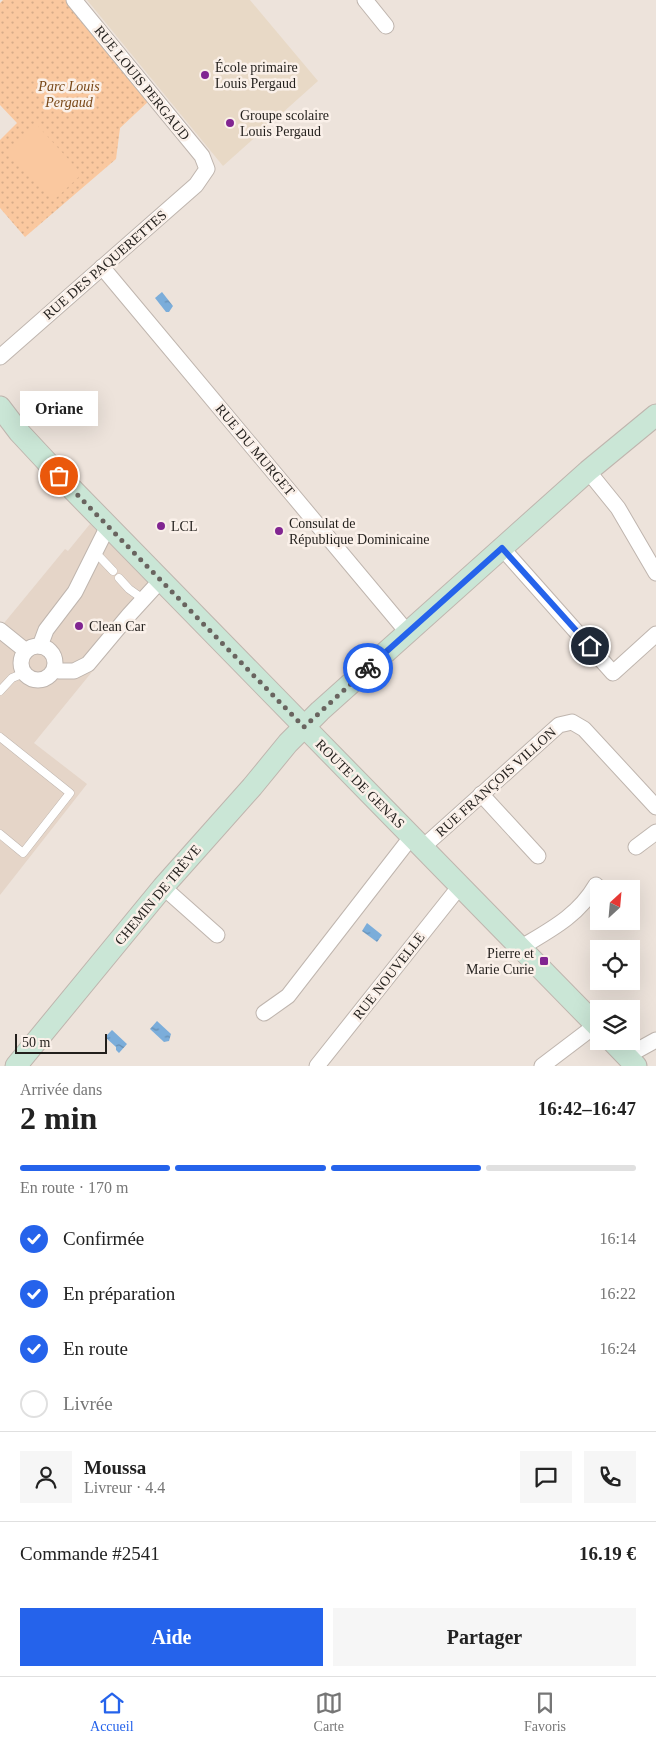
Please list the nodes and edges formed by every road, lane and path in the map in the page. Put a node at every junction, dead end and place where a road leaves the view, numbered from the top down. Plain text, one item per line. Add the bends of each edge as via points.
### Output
1 (74, 0) edge
2 (365, 0) edge
3 (386, 26) dead end
4 (207, 169) joint
5 (102, 268) junction
6 (0, 357) edge
7 (0, 407) edge
8 (656, 415) edge
9 (588, 471) junction
10 (108, 526) junction
11 (502, 548) junction
12 (95, 552) junction
13 (113, 572) dead end
14 (656, 573) edge
15 (119, 578) dead end
16 (160, 580) junction
17 (143, 599) junction
18 (0, 630) edge
19 (408, 633) junction
20 (656, 634) edge
21 (33, 649) junction
22 (54, 669) junction
23 (24, 673) junction
24 (0, 691) edge
25 (304, 727) junction
26 (0, 737) edge
27 (481, 794) junction
28 (656, 807) edge
29 (656, 832) edge
30 (0, 834) edge
31 (417, 841) junction
32 (636, 848) dead end
33 (538, 856) dead end
34 (460, 886) junction
35 (163, 887) junction
36 (590, 895) edge
37 (217, 935) dead end
38 (520, 948) junction
39 (264, 1013) dead end
40 (590, 1020) edge
41 (590, 1032) edge
42 (656, 1040) edge
43 (621, 1050) edge
44 (631, 1061) edge
45 (16, 1066) edge
46 (317, 1066) edge
47 (542, 1066) edge

1 - 4 street, RUE LOUIS PERGAUD via 202,156
2 - 3 street
4 - 5 street, RUE DES PAQUERETTES via 196,185
5 - 6 street, RUE DES PAQUERETTES
5 - 19 street, RUE DU MURGET
7 - 10 street, ROUTE DE GENAS via 19,432
8 - 9 street, CHEMIN DE TRÈVE
9 - 11 street, CHEMIN DE TRÈVE
9 - 14 street via 618,508
10 - 12 street
10 - 16 street, ROUTE DE GENAS
11 - 19 street, CHEMIN DE TRÈVE
11 - 20 street via 613,673
12 - 13 lane
12 - 21 street via 75,592
15 - 17 lane
16 - 17 street
16 - 25 street, ROUTE DE GENAS
17 - 22 street via 88,664 74,671
18 - 21 street
19 - 25 street, CHEMIN DE TRÈVE
21 - 22 street via 47,648 54,655
21 - 23 street via 21,662
22 - 23 street via 43,680 33,679
23 - 24 lane via 12,678
25 - 31 street, ROUTE DE GENAS
25 - 35 street, CHEMIN DE TRÈVE
26 - 30 lane via 70,792 23,853
27 - 28 street, RUE FRANÇOIS VILLON via 559,725 572,722 584,728
27 - 31 street, RUE FRANÇOIS VILLON
27 - 33 street
29 - 32 street
31 - 34 street, ROUTE DE GENAS
31 - 39 street, RUE FRANÇOIS VILLON via 288,996
34 - 38 street, ROUTE DE GENAS
34 - 46 street, RUE NOUVELLE
35 - 37 street
35 - 45 street, CHEMIN DE TRÈVE
36 - 38 street via 564,922
38 - 40 street, ROUTE DE GENAS
41 - 47 street
42 - 44 street
43 - 44 street

